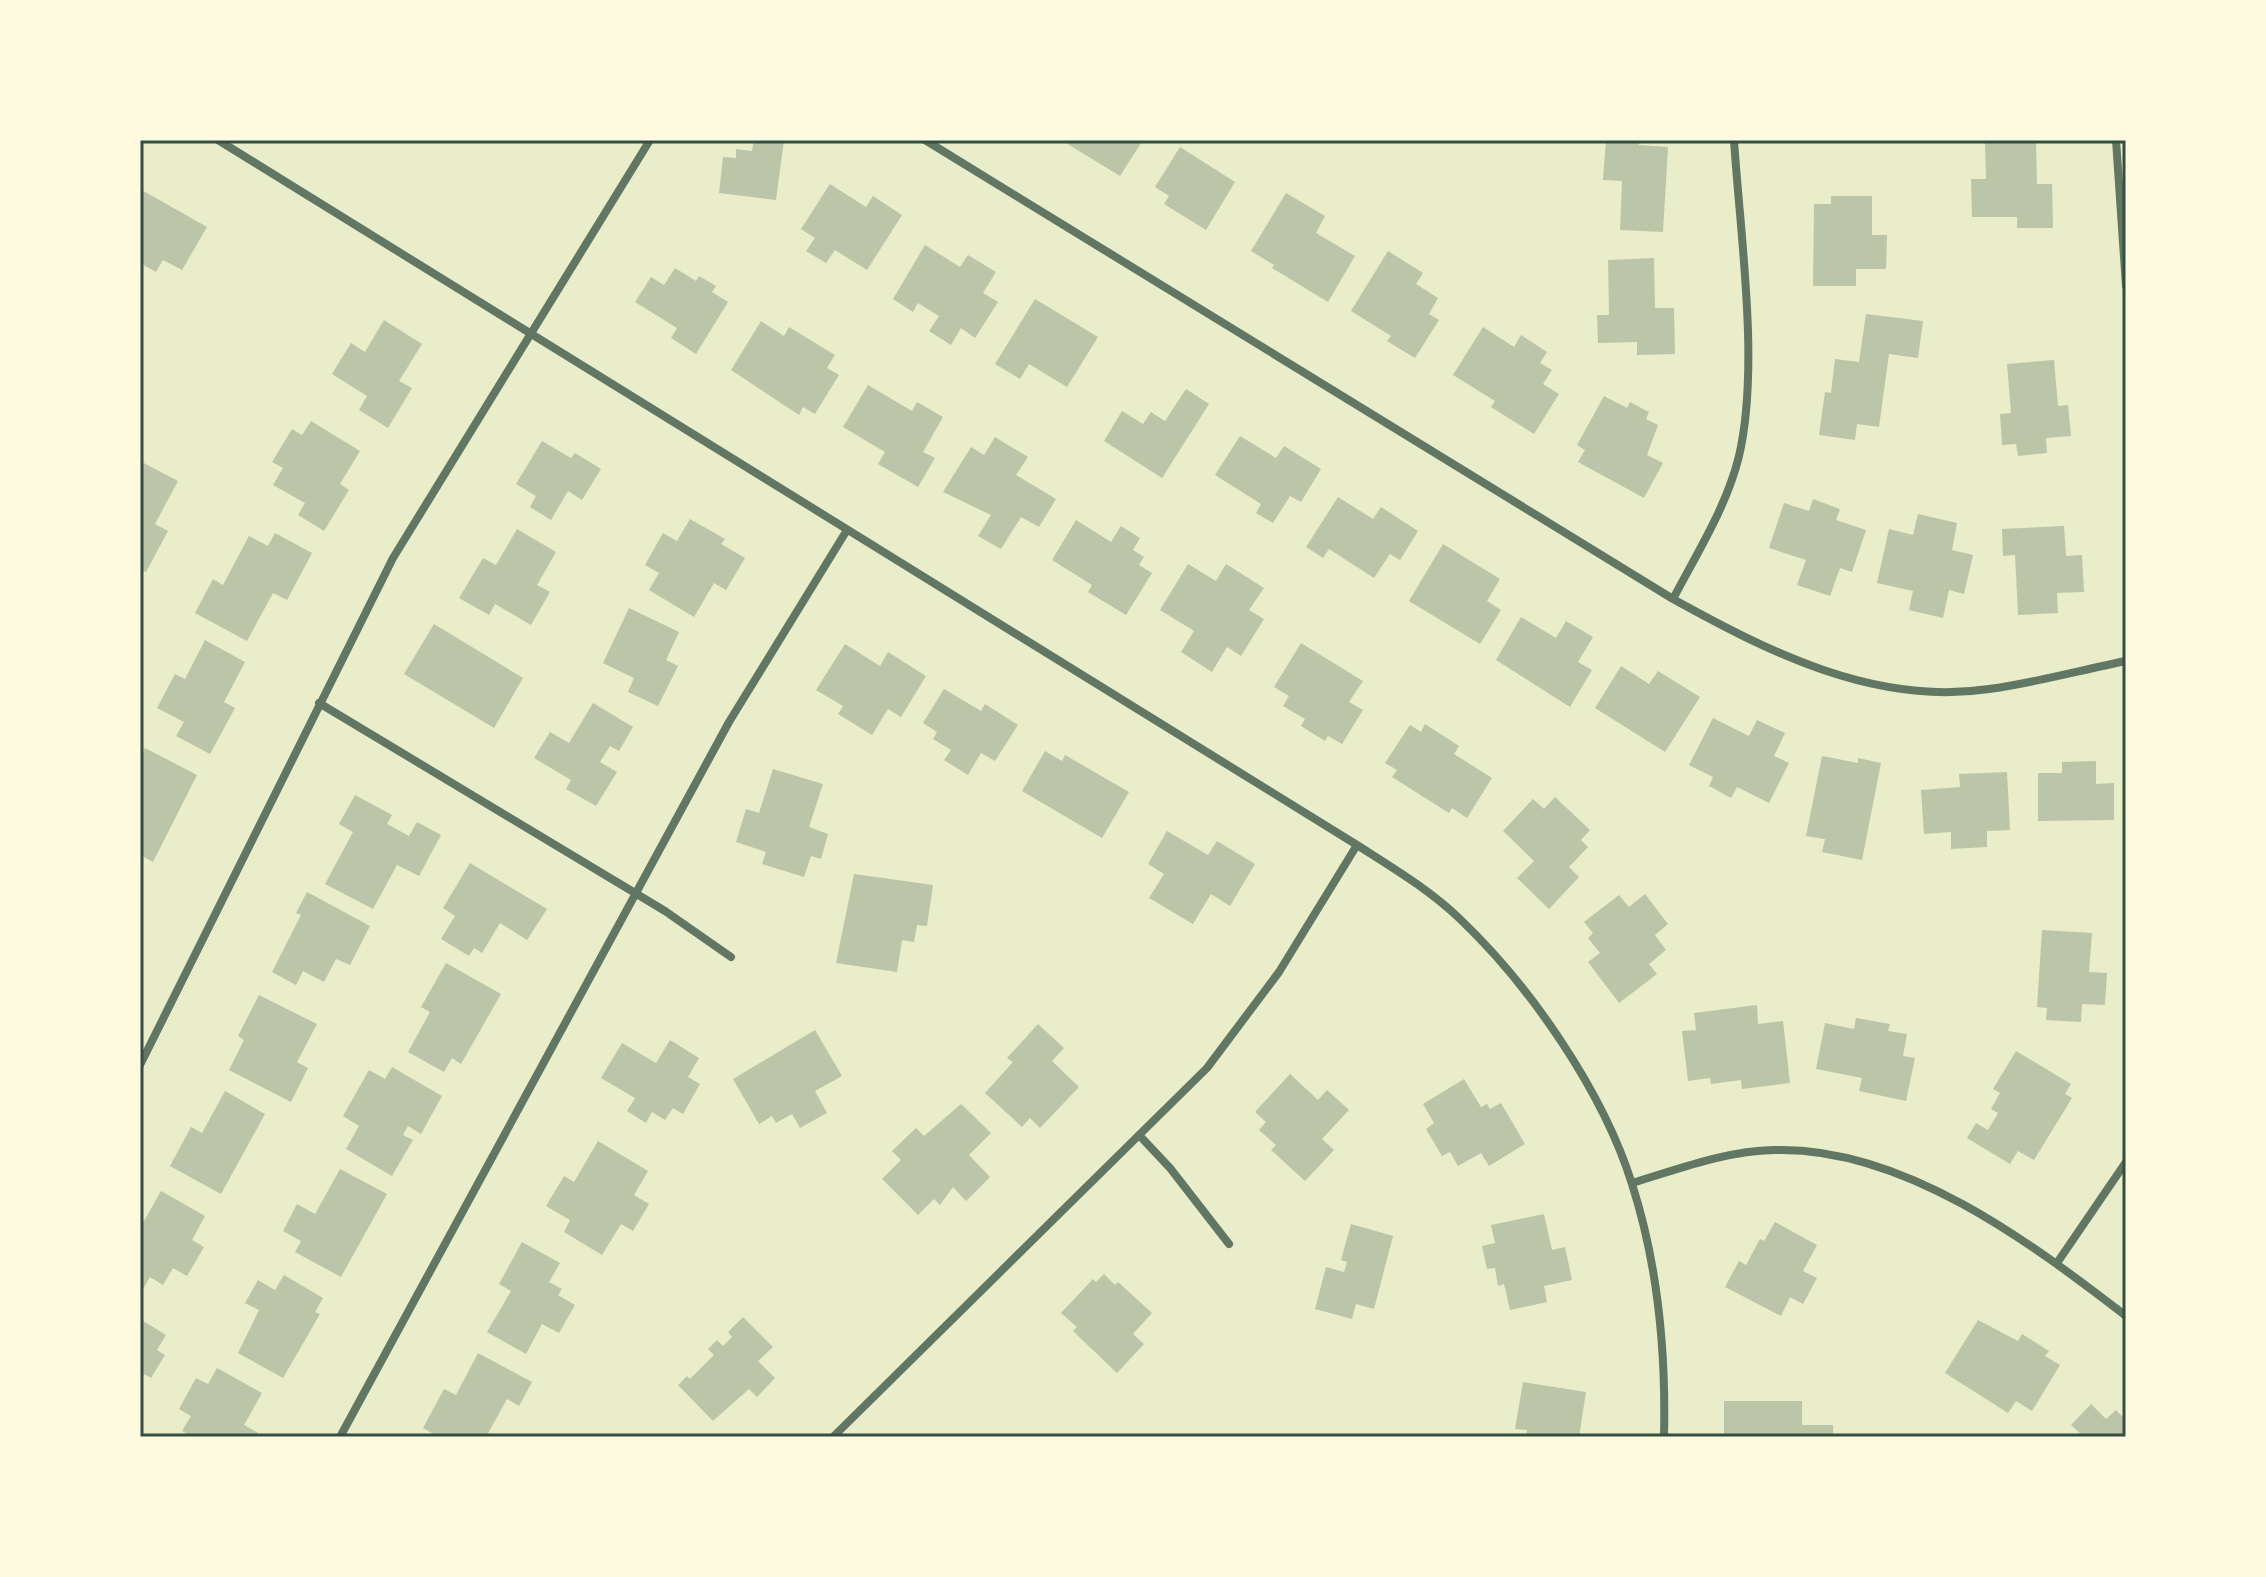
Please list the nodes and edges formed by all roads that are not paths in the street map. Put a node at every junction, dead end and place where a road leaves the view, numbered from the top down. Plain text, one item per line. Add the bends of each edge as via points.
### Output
1 (218, 140) edge
2 (650, 140) edge
3 (925, 140) edge
4 (1734, 140) edge
5 (2116, 140) edge
6 (2126, 286) edge
7 (531, 334) junction
8 (847, 530) junction
9 (1673, 599) junction
10 (2126, 661) edge
11 (319, 703) junction
12 (1357, 845) junction
13 (636, 895) junction
14 (731, 957) dead end
15 (140, 1065) edge
16 (1139, 1135) junction
17 (2126, 1162) edge
18 (1632, 1183) junction
19 (1229, 1244) dead end
20 (2057, 1263) junction
21 (2126, 1316) edge
22 (340, 1437) edge
23 (833, 1437) edge
24 (1664, 1437) edge

1 - 7 street
2 - 7 street
3 - 9 street
4 - 9 street via 1748,358 1746,416 1726,495
5 - 6 street
7 - 8 street
7 - 11 street via 393,558
8 - 12 street
8 - 13 street via 729,722
9 - 10 street via 1757,646 1815,669 1881,686 1987,690
11 - 13 street
11 - 15 street
12 - 16 street via 1247,1019 1207,1068
12 - 18 street via 1413,880 1460,919 1515,981 1576,1068
13 - 14 street
13 - 22 street
16 - 19 street
16 - 23 street
17 - 20 street
18 - 20 street via 1719,1156 1775,1149 1823,1154 1874,1165 1930,1187
18 - 24 street via 1659,1318
20 - 21 street

